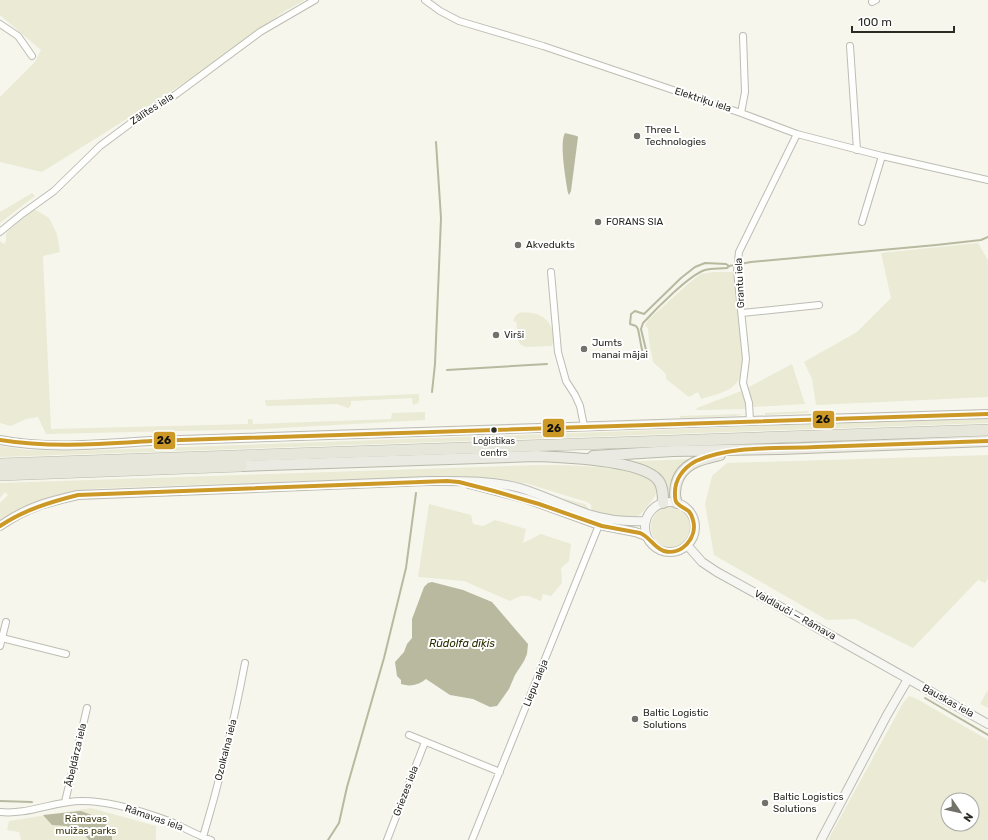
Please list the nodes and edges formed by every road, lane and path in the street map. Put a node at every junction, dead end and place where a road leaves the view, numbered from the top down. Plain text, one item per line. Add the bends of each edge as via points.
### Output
1 (314, 0) edge
2 (425, 0) edge
3 (0, 24) edge
4 (743, 36) dead end
5 (850, 46) dead end
6 (32, 56) dead end
7 (741, 113) junction
8 (797, 134) junction
9 (857, 150) junction
10 (882, 156) junction
11 (988, 180) edge
12 (862, 222) dead end
13 (0, 232) edge
14 (551, 272) dead end
15 (819, 306) dead end
16 (742, 313) junction
17 (988, 414) edge
18 (750, 420) junction
19 (584, 426) junction
20 (988, 430) edge
21 (0, 440) edge
22 (988, 441) edge
23 (744, 450) junction
24 (563, 457) junction
25 (0, 464) edge
26 (240, 466) joint
27 (0, 475) edge
28 (459, 481) junction
29 (662, 503) junction
30 (677, 503) junction
31 (646, 521) junction
32 (599, 525) junction
33 (0, 526) edge
34 (646, 536) junction
35 (687, 545) junction
36 (6, 622) dead end
37 (2, 638) junction
38 (0, 646) edge
39 (66, 654) dead end
40 (245, 663) dead end
41 (908, 679) junction
42 (87, 708) dead end
43 (988, 724) edge
44 (409, 735) dead end
45 (425, 742) junction
46 (500, 772) junction
47 (65, 802) junction
48 (0, 812) edge
49 (203, 837) junction
50 (211, 840) edge
51 (387, 840) edge
52 (472, 840) edge
53 (821, 840) edge

1 - 13 street, Zālītes iela via 260,32 175,95 138,117 100,146 54,190
2 - 7 street, Elektriķu iela via 459,21 543,46
3 - 6 street via 18,36
4 - 7 street via 745,92
5 - 9 street
7 - 8 street, Elektriķu iela
8 - 9 street, Elektriķu iela
8 - 16 street, Grantu iela via 738,252 737,271
9 - 10 street, Elektriķu iela
10 - 11 street, Elektriķu iela
10 - 12 street
14 - 19 street via 558,352 566,381 580,406
15 - 16 street
16 - 18 street, Grantu iela via 746,359 743,383 749,403
17 - 18 main road
18 - 19 main road
19 - 21 main road via 174,440 76,446
20 - 25 highway
22 - 23 highway
23 - 24 highway
23 - 30 highway via 698,460 686,468 677,481 674,494
24 - 26 highway
24 - 29 highway via 604,461 645,471 659,480
26 - 27 highway
28 - 31 main road via 511,486 602,517 622,521
28 - 32 main road via 544,504
28 - 33 main road via 78,494 21,512
29 - 30 main road
29 - 31 main road via 651,511
30 - 35 main road via 689,510 694,519 692,539
31 - 34 main road
32 - 34 main road
32 - 46 street, Liepu aleja
34 - 35 main road via 653,545 666,552 674,552
35 - 41 main road, Valdlauči — Rāmava via 702,562 716,572
36 - 37 street
37 - 38 street
37 - 39 street
40 - 49 street, Ozolkalna iela via 237,705
41 - 43 main road, Bauskas iela
41 - 53 main road
42 - 47 street, Ābeļdārza iela
44 - 45 street
45 - 46 street
45 - 51 street, Griezes iela
46 - 52 street, Liepu aleja
47 - 48 street, Rāmavas iela via 27,812
47 - 49 street, Rāmavas iela via 96,801 119,806 169,821
49 - 50 street, Rāmavas iela

